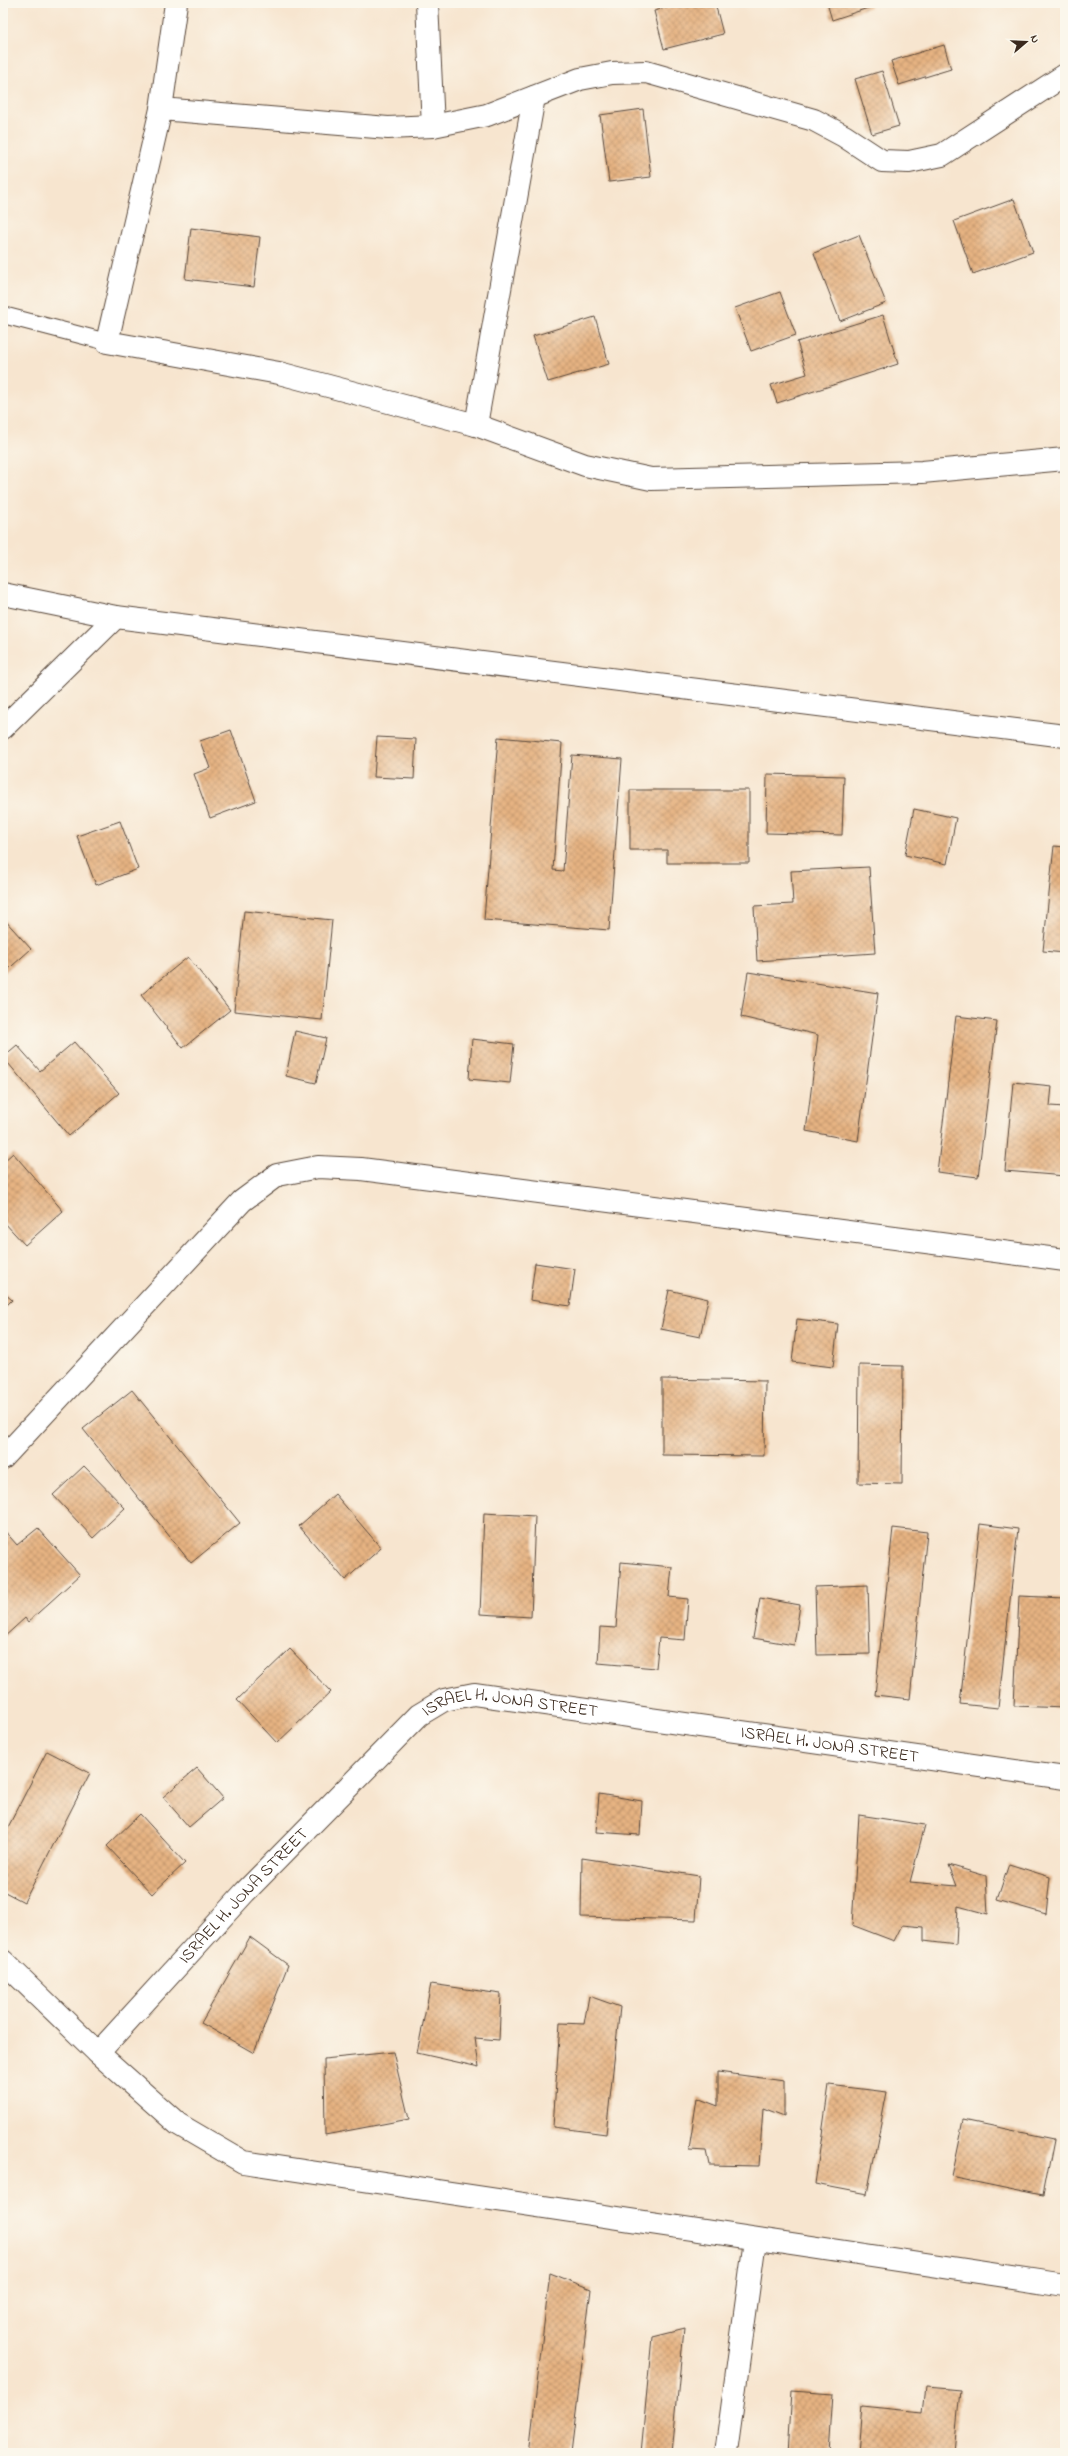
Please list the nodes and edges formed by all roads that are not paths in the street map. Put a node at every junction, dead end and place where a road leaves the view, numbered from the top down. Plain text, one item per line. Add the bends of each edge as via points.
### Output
1 (176, 3) edge
2 (427, 3) edge
3 (1065, 75) edge
4 (534, 97) junction
5 (161, 109) junction
6 (433, 126) junction
7 (3, 315) edge
8 (107, 342) junction
9 (476, 425) junction
10 (1065, 459) edge
11 (3, 594) edge
12 (116, 617) junction
13 (3, 728) edge
14 (1065, 736) edge
15 (1065, 1260) edge
16 (3, 1458) edge
17 (1065, 1778) edge
18 (3, 1961) edge
19 (98, 2053) junction
20 (755, 2240) junction
21 (1065, 2285) edge
22 (726, 2453) edge

1 - 5 street
2 - 6 street
3 - 4 street via 942,155 909,162 882,161 814,120 646,72 612,73 580,79
4 - 6 street via 487,115
4 - 9 street
5 - 6 street via 388,128
5 - 8 street
7 - 8 lane
8 - 9 street via 279,373
9 - 10 street via 585,465 651,479 922,472
11 - 12 street
12 - 13 street
12 - 14 street
15 - 16 street via 361,1169 318,1167 277,1175 242,1201
17 - 19 street, ISRAEL H. JONA STREET via 474,1694 444,1700 419,1715 245,1892
18 - 19 street
19 - 20 street via 178,2124 243,2162
20 - 21 street
20 - 22 street

